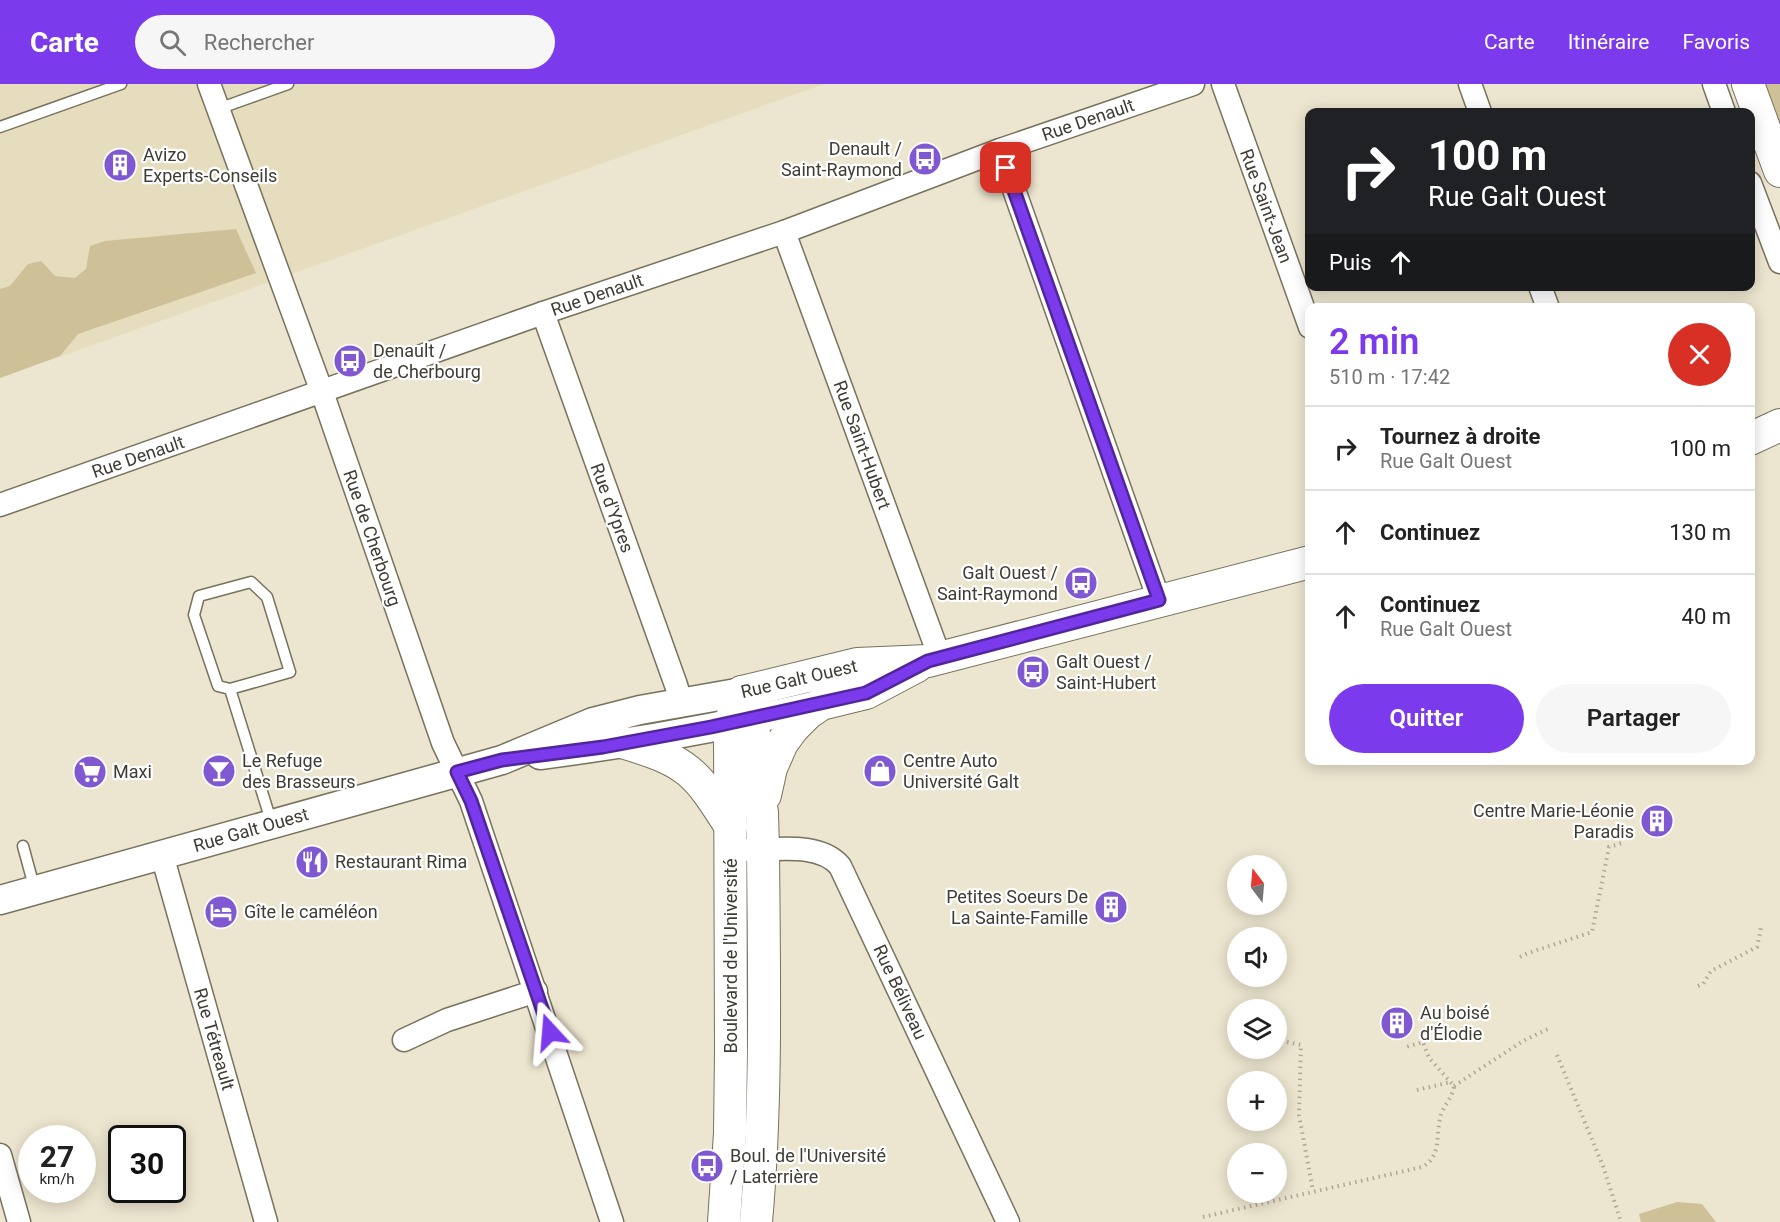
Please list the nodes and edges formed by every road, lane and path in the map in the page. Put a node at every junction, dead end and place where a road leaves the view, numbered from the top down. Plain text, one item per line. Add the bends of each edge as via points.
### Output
1 (121, 84) edge
2 (208, 84) edge
3 (288, 84) edge
4 (1193, 84) edge
5 (1223, 84) edge
6 (1470, 84) edge
7 (1714, 84) edge
8 (1748, 84) edge
9 (1479, 108) edge
10 (1723, 108) edge
11 (218, 109) junction
12 (0, 127) edge
13 (1000, 150) junction
14 (1780, 171) edge
15 (1755, 196) edge
16 (784, 232) junction
17 (1780, 262) edge
18 (543, 313) junction
19 (1305, 313) edge
20 (322, 392) junction
21 (1780, 425) edge
22 (1755, 437) edge
23 (1780, 445) edge
24 (1755, 451) edge
25 (0, 505) edge
26 (1305, 563) edge
27 (1159, 600) junction
28 (934, 659) junction
29 (230, 689) junction
30 (681, 702) junction
31 (821, 704) junction
32 (742, 711) junction
33 (625, 743) junction
34 (502, 760) junction
35 (457, 772) junction
36 (762, 813) junction
37 (272, 825) junction
38 (731, 839) junction
39 (1625, 842) dead end
40 (23, 846) dead end
41 (763, 850) junction
42 (162, 855) junction
43 (35, 891) junction
44 (0, 900) edge
45 (1761, 928) dead end
46 (1520, 957) dead end
47 (1698, 986) dead end
48 (536, 991) junction
49 (1548, 1029) dead end
50 (404, 1040) dead end
51 (1287, 1042) dead end
52 (1406, 1047) dead end
53 (1557, 1055) dead end
54 (1453, 1084) junction
55 (1417, 1090) dead end
56 (0, 1155) edge
57 (1313, 1191) junction
58 (1203, 1217) dead end
59 (19, 1222) edge
60 (266, 1222) edge
61 (612, 1222) edge
62 (724, 1222) edge
63 (756, 1222) edge
64 (1008, 1222) edge
65 (1621, 1222) edge

1 - 12 lane
2 - 11 street, Rue de Cherbourg
3 - 11 lane
4 - 13 street, Rue Denault
5 - 19 street, Rue Saint-Jean
6 - 9 street
7 - 10 street
8 - 14 main road
11 - 20 street, Rue de Cherbourg
13 - 16 street, Rue Denault
13 - 27 street
15 - 17 street
16 - 18 street, Rue Denault
16 - 28 street, Rue Saint-Hubert
18 - 20 street, Rue Denault
18 - 30 street, Rue d'Ypres
20 - 25 street, Rue Denault
20 - 35 street, Rue de Cherbourg via 443,744
21 - 22 main road
23 - 24 main road
26 - 27 main road, Rue Galt Ouest
27 - 28 main road, Rue Galt Ouest
28 - 31 main road via 866,693
28 - 32 main road, Rue Galt Ouest via 857,664
29 - 29 lane via 290,672 267,597 251,582 199,596 194,615 218,686
29 - 37 lane
30 - 32 street, Rue Galt Ouest
30 - 34 street, Rue Galt Ouest via 593,722
31 - 32 street, Rue Galt Ouest
31 - 36 main road via 782,743 771,768
32 - 33 street, Rue Galt Ouest
32 - 36 main road
32 - 38 main road, Boulevard de l'Université
33 - 34 street, Rue Galt Ouest
33 - 38 main road via 671,759 694,775 708,790
34 - 35 street, Rue Galt Ouest
35 - 37 street, Rue Galt Ouest
35 - 48 street, Rue de Cherbourg via 471,801
36 - 41 main road, Boulevard de l'Université
37 - 42 street, Rue Galt Ouest
38 - 41 street, Rue Béliveau
38 - 62 main road, Boulevard de l'Université via 729,1133
39 - 46 path via 1609,847 1592,932
40 - 43 lane
41 - 63 main road, Boulevard de l'Université via 763,1102
41 - 64 street, Rue Béliveau via 817,851 832,857 840,866
42 - 43 street, Rue Galt Ouest
42 - 60 street, Rue Tétreault
43 - 44 street, Rue Galt Ouest
45 - 47 path via 1757,947 1711,971
48 - 50 street via 447,1020
48 - 61 street, Rue de Cherbourg
49 - 54 path
51 - 57 path via 1301,1046 1299,1115
52 - 54 path via 1423,1042 1429,1058
53 - 65 path via 1603,1166
54 - 55 path
54 - 57 path via 1454,1092 1442,1113 1431,1162
56 - 59 street
57 - 58 path

